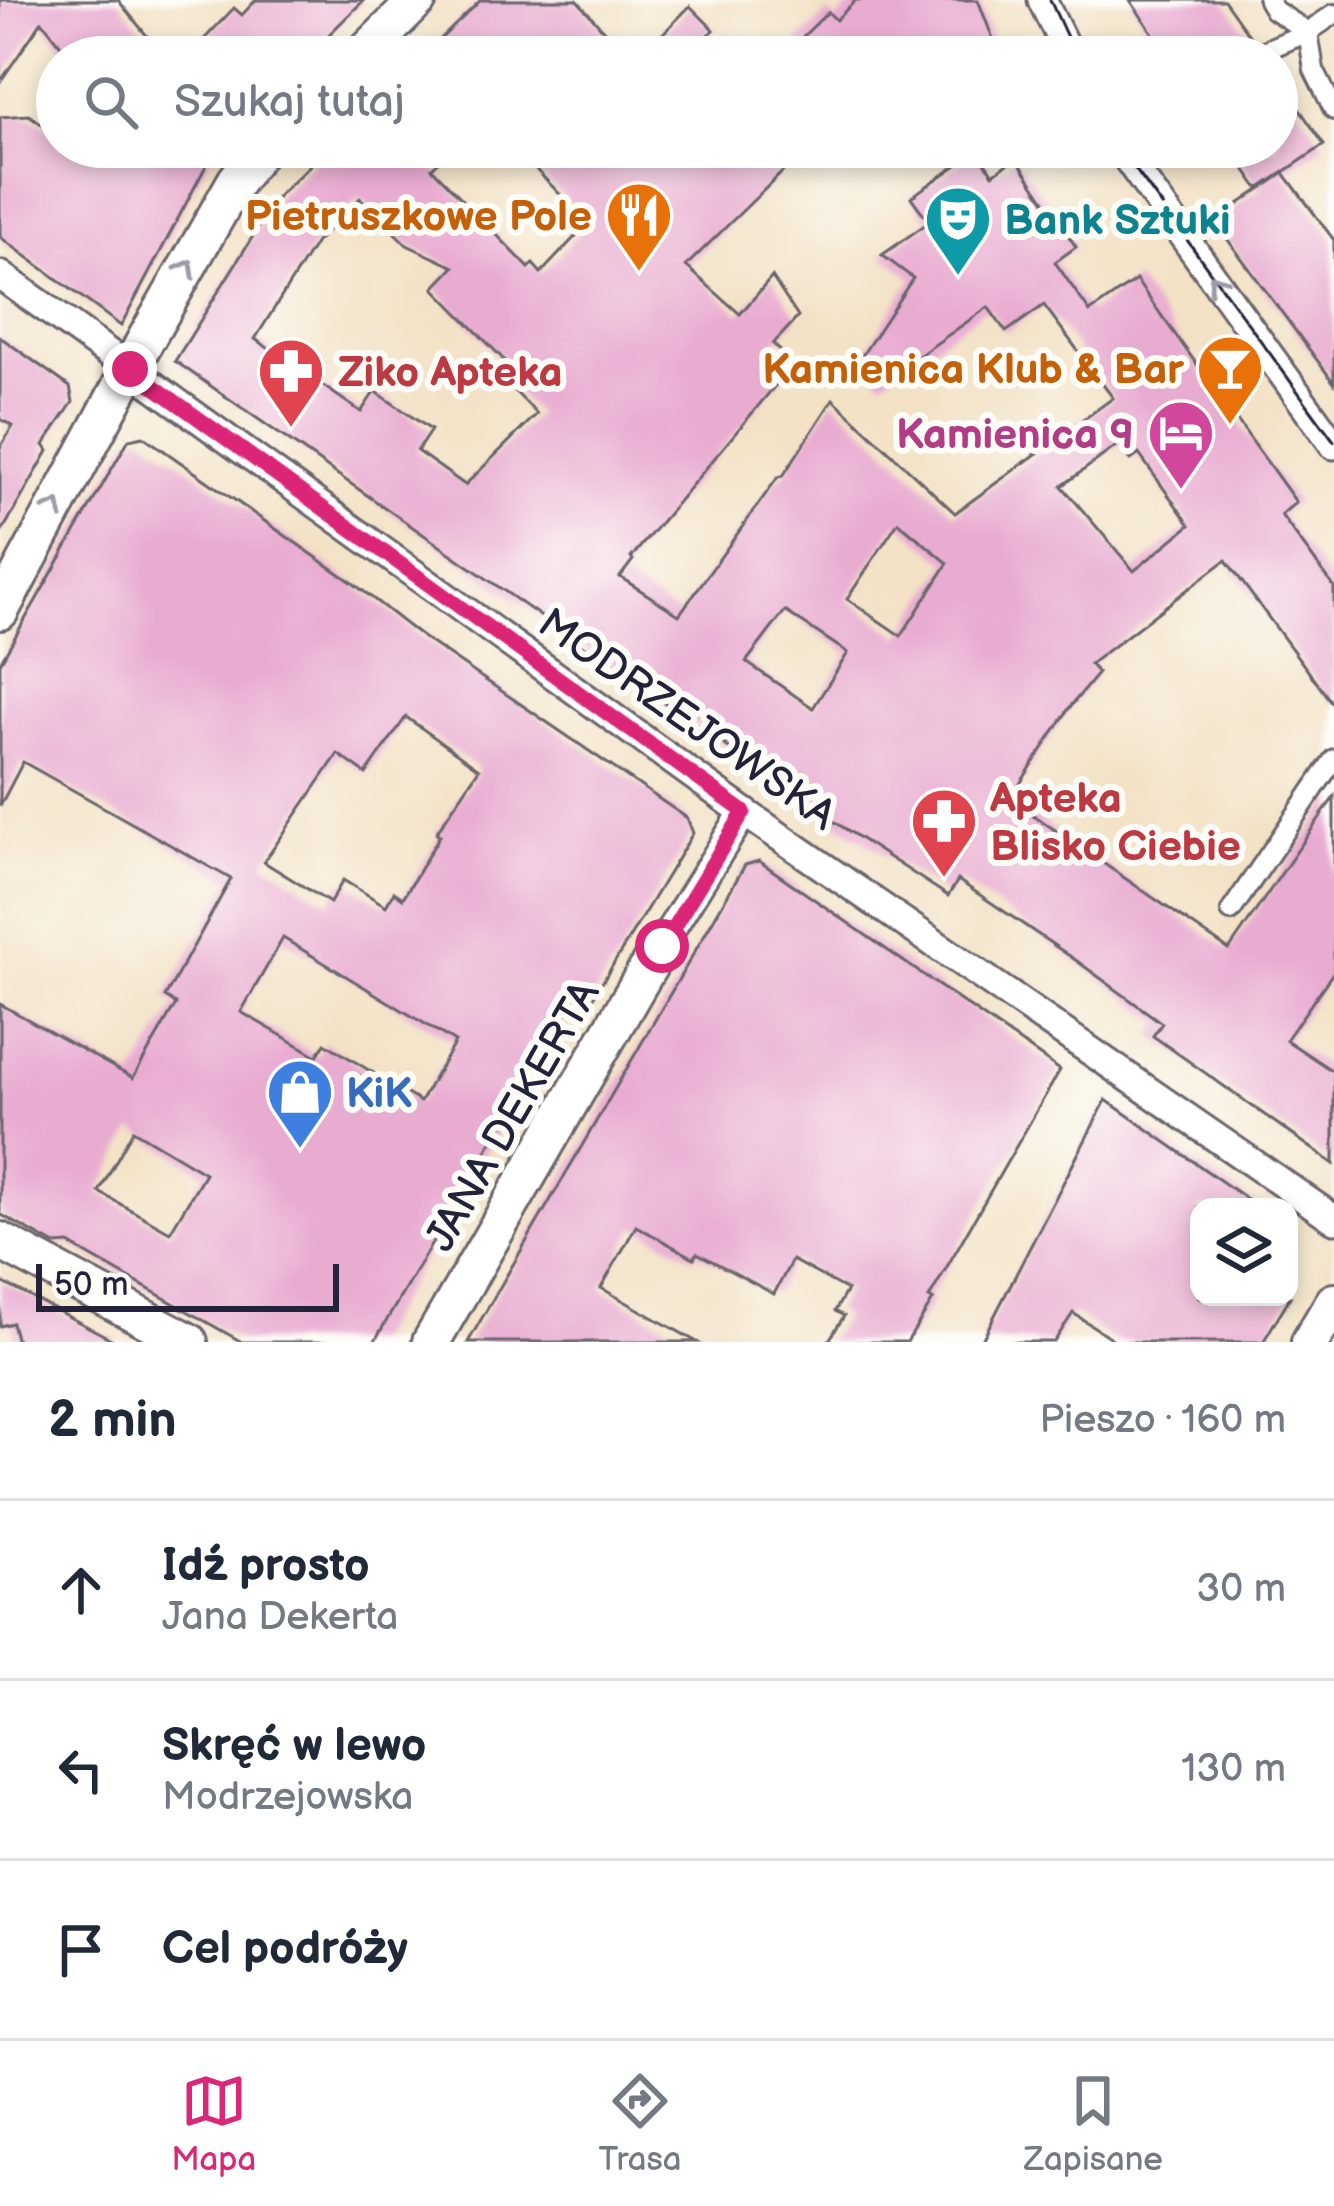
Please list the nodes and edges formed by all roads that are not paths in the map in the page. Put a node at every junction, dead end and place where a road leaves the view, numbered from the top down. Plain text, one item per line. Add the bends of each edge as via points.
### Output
1 (418, 0) edge
2 (1042, 0) edge
3 (1268, 0) edge
4 (1334, 14) edge
5 (1308, 32) junction
6 (383, 36) edge
7 (1060, 36) edge
8 (1298, 36) edge
9 (1334, 110) edge
10 (246, 168) edge
11 (1135, 168) edge
12 (0, 275) edge
13 (130, 369) junction
14 (1334, 445) edge
15 (0, 611) edge
16 (1334, 759) edge
17 (744, 812) junction
18 (1231, 910) dead end
19 (662, 946) joint
20 (1334, 1219) edge
21 (0, 1240) edge
22 (1334, 1302) edge
23 (189, 1342) edge
24 (431, 1342) edge
25 (1310, 1342) edge

1 - 6 street
2 - 7 street
3 - 5 lane
4 - 5 lane
5 - 8 lane
5 - 9 lane via 1314,70
13 -> 10 street
14 -> 11 street
12 - 13 street, MODRZEJOWSKA
15 -> 13 street
13 - 17 street, MODRZEJOWSKA
16 - 18 lane
17 - 19 street, JANA DEKERTA
17 - 20 street, MODRZEJOWSKA
19 - 24 street, JANA DEKERTA
21 - 23 street
22 - 25 street

